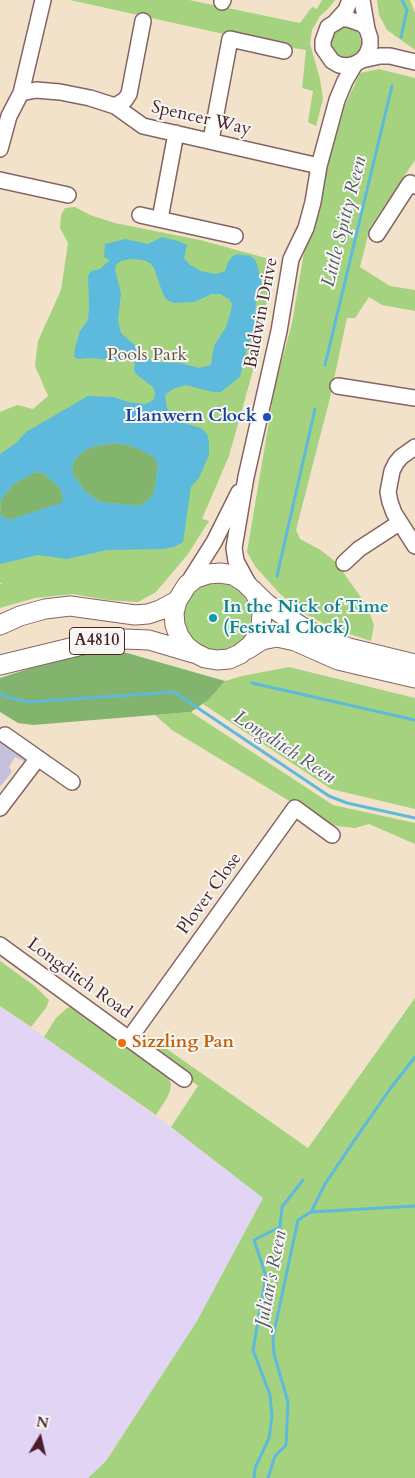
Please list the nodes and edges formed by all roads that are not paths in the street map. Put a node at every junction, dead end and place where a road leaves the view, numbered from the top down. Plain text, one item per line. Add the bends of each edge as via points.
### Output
1 (43, 0) edge
2 (350, 0) edge
3 (362, 0) edge
4 (143, 21) dead end
5 (336, 21) junction
6 (368, 34) junction
7 (284, 51) dead end
8 (390, 56) junction
9 (332, 61) junction
10 (358, 62) junction
11 (415, 62) edge
12 (21, 93) junction
13 (337, 100) junction
14 (115, 106) junction
15 (176, 133) junction
16 (212, 140) junction
17 (0, 149) edge
18 (319, 166) junction
19 (0, 180) edge
20 (415, 186) edge
21 (68, 195) dead end
22 (140, 215) dead end
23 (160, 219) junction
24 (376, 234) dead end
25 (236, 236) dead end
26 (338, 386) dead end
27 (415, 398) edge
28 (415, 447) edge
29 (246, 477) junction
30 (400, 523) junction
31 (415, 546) edge
32 (344, 563) dead end
33 (251, 588) junction
34 (182, 593) junction
35 (0, 625) edge
36 (195, 653) junction
37 (240, 654) junction
38 (415, 664) edge
39 (0, 665) edge
40 (415, 678) edge
41 (5, 735) dead end
42 (38, 758) junction
43 (72, 782) dead end
44 (0, 808) edge
45 (332, 836) dead end
46 (0, 946) edge
47 (129, 1039) junction
48 (184, 1078) dead end

1 - 12 street
2 - 5 street
3 - 6 street
4 - 14 street via 129,94
5 - 6 street via 355,20
5 - 9 street via 328,27 323,41
6 - 8 street
6 - 10 street via 370,46
7 - 16 street via 230,39
8 - 10 street
8 - 11 street
9 - 10 street via 347,66
9 - 13 street via 337,78
10 - 13 street
12 - 14 street, Spencer Way via 36,90 60,92
12 - 17 street via 9,116
13 - 18 street, Baldwin Drive
14 - 15 street, Spencer Way via 143,126
15 - 16 street, Spencer Way
15 - 23 street
16 - 18 street, Spencer Way
18 - 29 street, Baldwin Drive via 308,219 291,259 279,331
19 - 21 street
20 - 24 street via 410,183
22 - 23 street
23 - 25 street
26 - 27 street
28 - 30 street via 401,457 392,471 388,492
29 - 33 street via 234,548 236,560
29 - 34 street via 214,542
30 - 31 street
30 - 32 street via 359,548
33 - 34 main road via 233,575 220,573 196,578
33 - 37 main road via 259,601 261,625 257,637
33 - 38 main road via 283,615 325,639
34 - 35 main road, A4810 via 160,610 148,614 70,606 45,609
34 - 36 main road via 174,613 175,625 182,641
36 - 37 main road via 217,660
36 - 39 main road, A4810 via 149,640 102,640
37 - 40 main road via 262,640 277,637 295,641 338,660
41 - 42 street
42 - 43 street
42 - 44 street
45 - 47 street, Plover Close via 295,808
46 - 47 street, Longditch Road
47 - 48 street, Longditch Road

